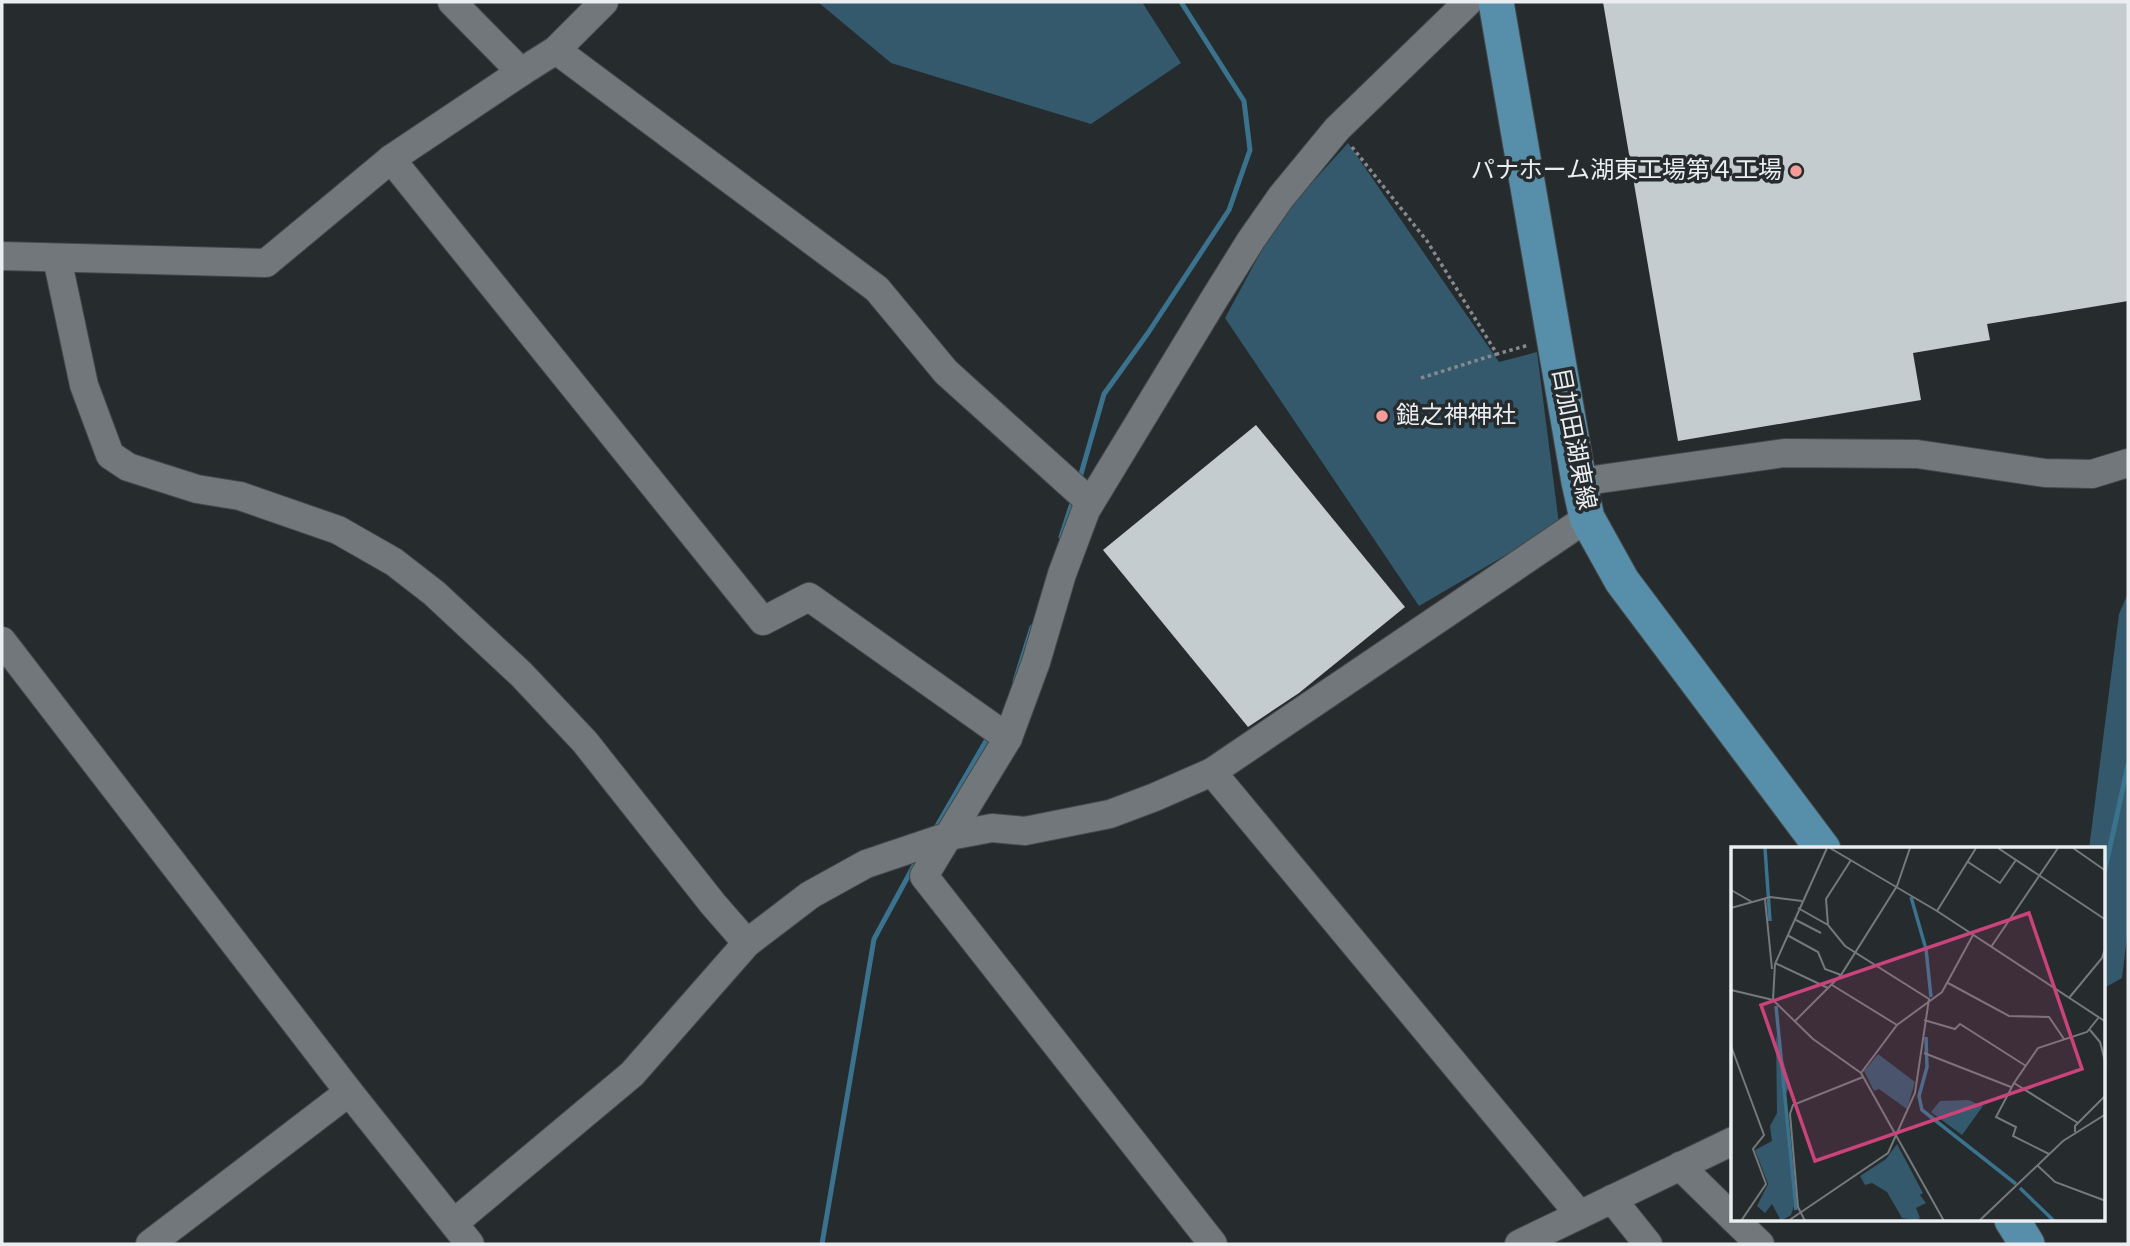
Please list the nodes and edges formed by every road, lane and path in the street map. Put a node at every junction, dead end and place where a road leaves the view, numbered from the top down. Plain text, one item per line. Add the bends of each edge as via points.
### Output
1 (452, 2) edge
2 (604, 2) edge
3 (1468, 2) edge
4 (1496, 2) edge
5 (556, 50) junction
6 (521, 72) junction
7 (1337, 129) junction
8 (391, 159) junction
9 (2, 256) edge
10 (57, 258) junction
11 (1554, 338) junction
12 (1497, 354) junction
13 (1420, 378) dead end
14 (2128, 463) edge
15 (1579, 482) junction
16 (1090, 502) junction
17 (1587, 518) junction
18 (2, 641) edge
19 (999, 732) junction
20 (1212, 772) junction
21 (949, 836) junction
22 (1821, 847) edge
23 (747, 943) junction
24 (349, 1092) junction
25 (1731, 1142) edge
26 (1680, 1166) junction
27 (1612, 1199) junction
28 (1580, 1214) junction
29 (1731, 1216) edge
30 (1737, 1222) edge
31 (2013, 1222) edge
32 (462, 1234) edge
33 (150, 1244) edge
34 (1213, 1244) edge
35 (1519, 1244) edge
36 (1648, 1244) edge
37 (1760, 1244) edge
38 (2027, 1244) edge

1 - 6 street
2 - 5 street
3 - 7 street
4 - 11 main road, 目加田湖東線
5 - 6 street
5 - 16 street via 877,289 946,372
6 - 8 street
7 - 12 path via 1427,241
7 - 16 street via 1251,240
8 - 10 street via 266,263
8 - 19 street via 762,621 809,597
9 - 10 street
10 - 23 street via 84,385 110,456 128,467 197,489 240,496 338,530 394,562 521,674 585,742
11 - 12 path
11 - 15 main road, 目加田湖東線
12 - 13 path
14 - 15 street via 2092,474 1917,454 1784,453
15 - 17 main road, 目加田湖東線
16 - 19 street via 1062,574 1036,663
17 - 20 street
17 - 22 main road, 目加田湖東線 via 1622,581
18 - 24 street
19 - 21 street
20 - 21 street via 1110,814 1024,831 992,828
20 - 28 street
21 - 23 street via 866,864 821,889
21 - 34 street via 924,876
23 - 32 street via 632,1074
24 - 32 street
24 - 33 street
25 - 26 street
26 - 27 street
26 - 29 street
27 - 28 street
27 - 36 street
28 - 35 street
30 - 37 street
31 - 38 main road

